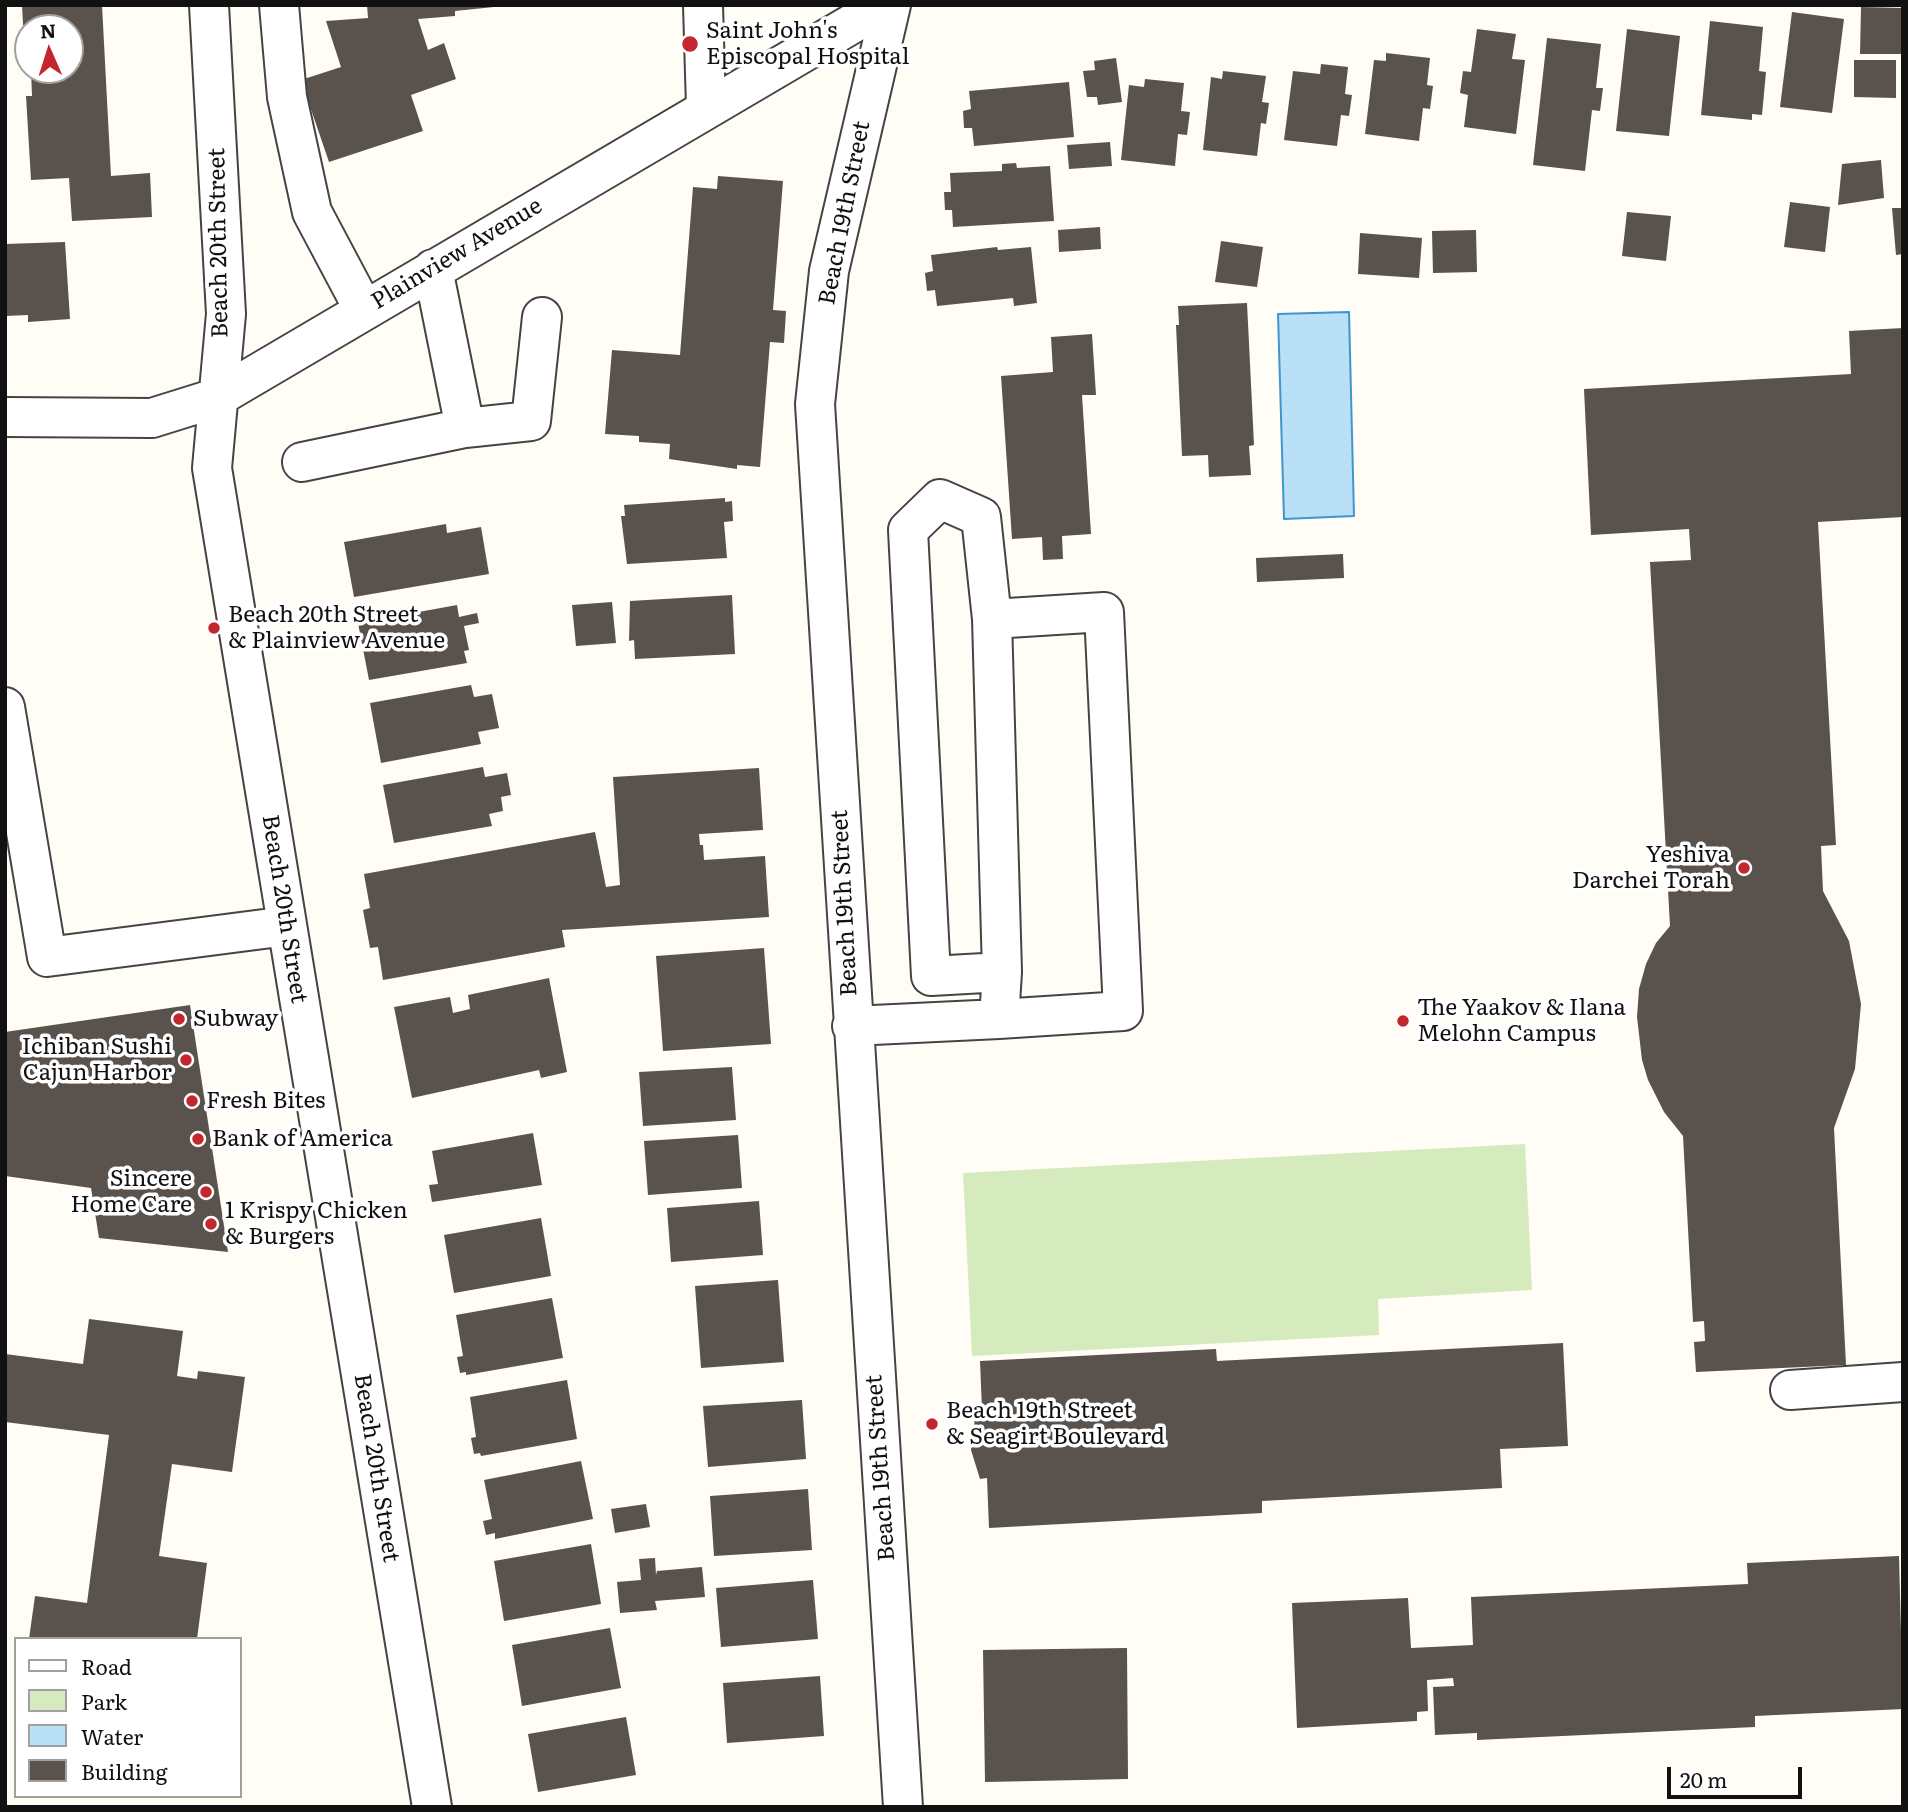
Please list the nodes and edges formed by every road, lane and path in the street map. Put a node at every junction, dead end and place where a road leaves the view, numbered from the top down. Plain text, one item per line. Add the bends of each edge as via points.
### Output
1 (209, 5) edge
2 (279, 5) edge
3 (703, 5) edge
4 (884, 5) edge
5 (891, 5) edge
6 (706, 108) junction
7 (433, 269) junction
8 (364, 310) junction
9 (542, 317) dead end
10 (216, 398) junction
11 (5, 417) edge
12 (465, 428) junction
13 (302, 462) dead end
14 (992, 618) junction
15 (5, 707) edge
16 (287, 926) junction
17 (1002, 972) junction
18 (999, 1019) junction
19 (852, 1026) junction
20 (1903, 1382) edge
21 (1790, 1390) dead end
22 (432, 1807) edge
23 (903, 1807) edge

1 - 10 street, Beach 20th Street via 226,314
2 - 8 street via 287,97 312,212
3 - 6 street
4 - 6 street, Plainview Avenue
5 - 19 street, Beach 19th Street via 829,271 815,404
6 - 7 street, Plainview Avenue
7 - 8 street, Plainview Avenue
7 - 12 street
8 - 10 street, Plainview Avenue
9 - 12 street via 531,421
10 - 11 street, Plainview Avenue via 152,418
10 - 16 street, Beach 20th Street via 212,468
12 - 13 street
14 - 17 street
14 - 17 street via 981,517 940,499 908,530 931,976
14 - 18 street via 1104,612 1123,1011
15 - 16 street via 47,957
16 - 22 street, Beach 20th Street
17 - 18 street
18 - 19 street
19 - 23 street, Beach 19th Street
20 - 21 street

